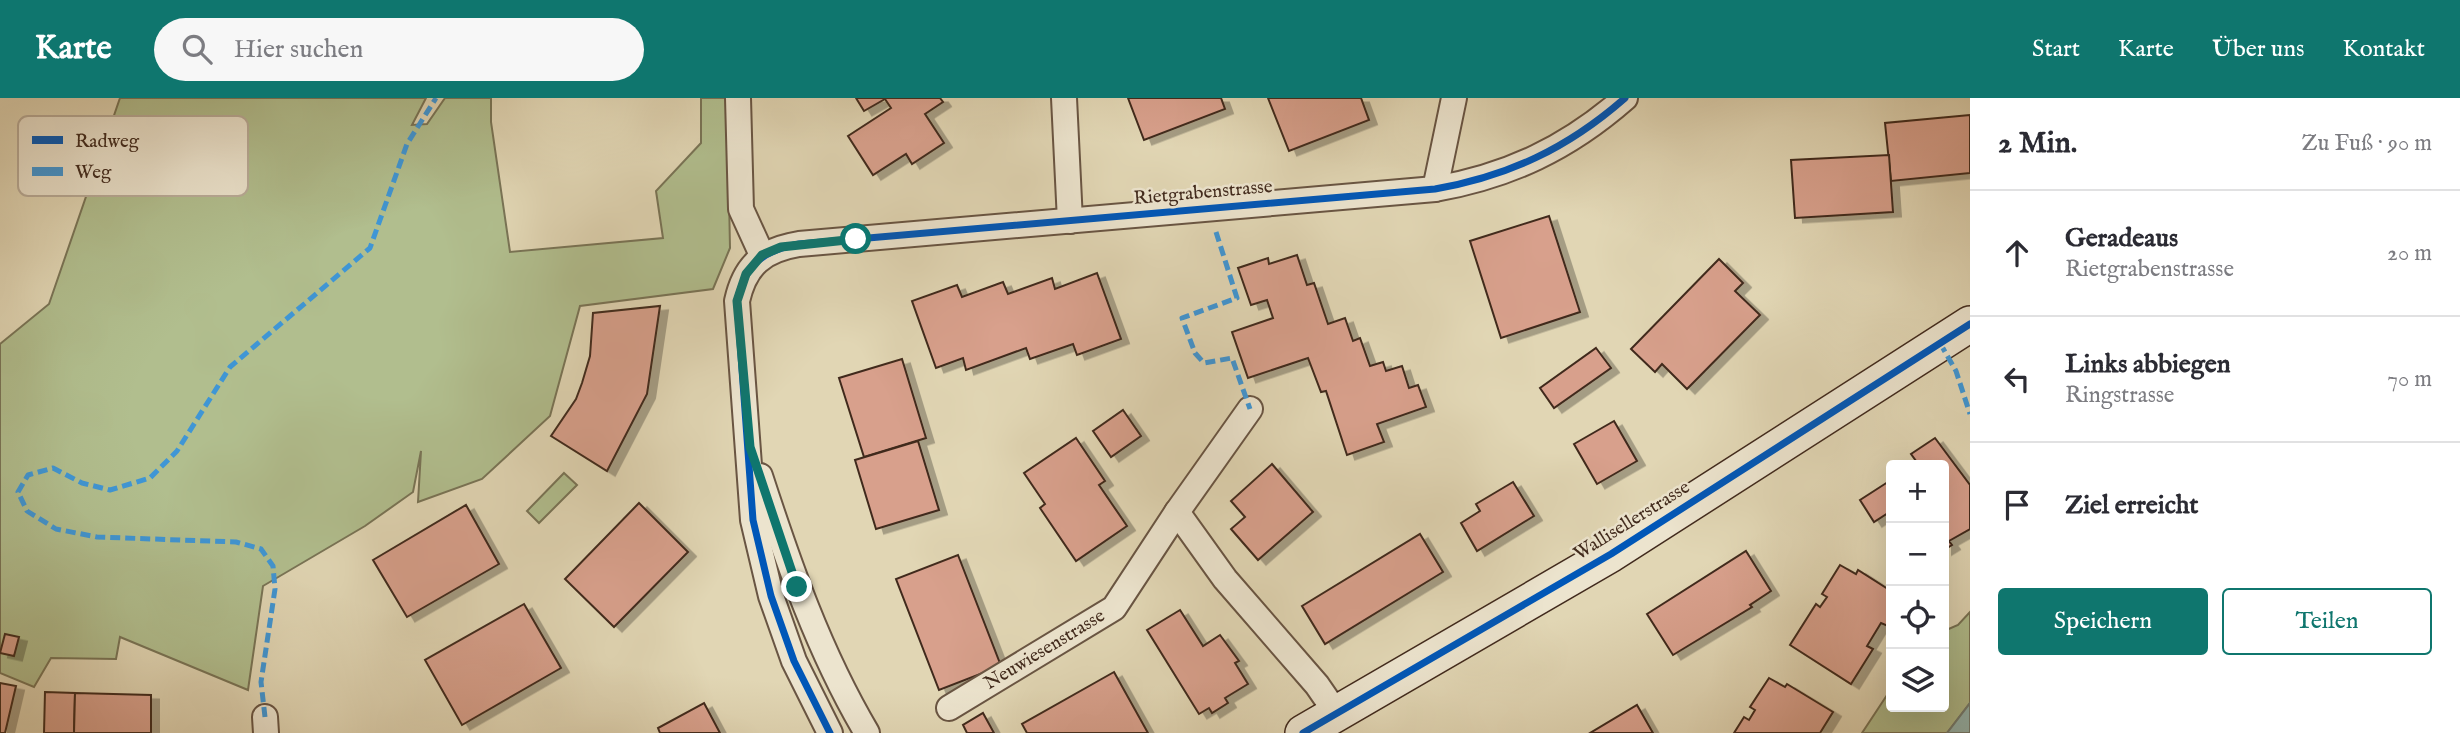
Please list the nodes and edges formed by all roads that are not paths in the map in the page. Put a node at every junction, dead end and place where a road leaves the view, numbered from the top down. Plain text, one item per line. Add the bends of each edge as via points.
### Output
1 (738, 98) edge
2 (1064, 98) edge
3 (1454, 98) edge
4 (1625, 98) edge
5 (1435, 189) junction
6 (1070, 220) junction
7 (762, 255) junction
8 (1970, 324) edge
9 (1251, 409) dead end
10 (750, 447) junction
11 (1177, 512) junction
12 (949, 708) dead end
13 (1336, 714) junction
14 (830, 733) edge
15 (867, 733) edge
16 (1303, 733) edge

1 - 7 street via 741,209
2 - 6 street
3 - 5 street
4 - 5 street, Rietgrabenstrasse via 1559,147 1522,166 1481,181
5 - 6 street, Rietgrabenstrasse
6 - 7 street, Rietgrabenstrasse via 799,244
7 - 10 street via 746,274 737,301
8 - 13 main road, Wallisellerstrasse via 1611,554
9 - 11 street, Neuwiesenstrasse
10 - 14 street via 754,520 771,596 794,661
10 - 15 street via 797,587 823,650
11 - 12 street, Neuwiesenstrasse via 1114,608
11 - 13 street via 1224,579 1317,685
13 - 16 main road, Wallisellerstrasse

